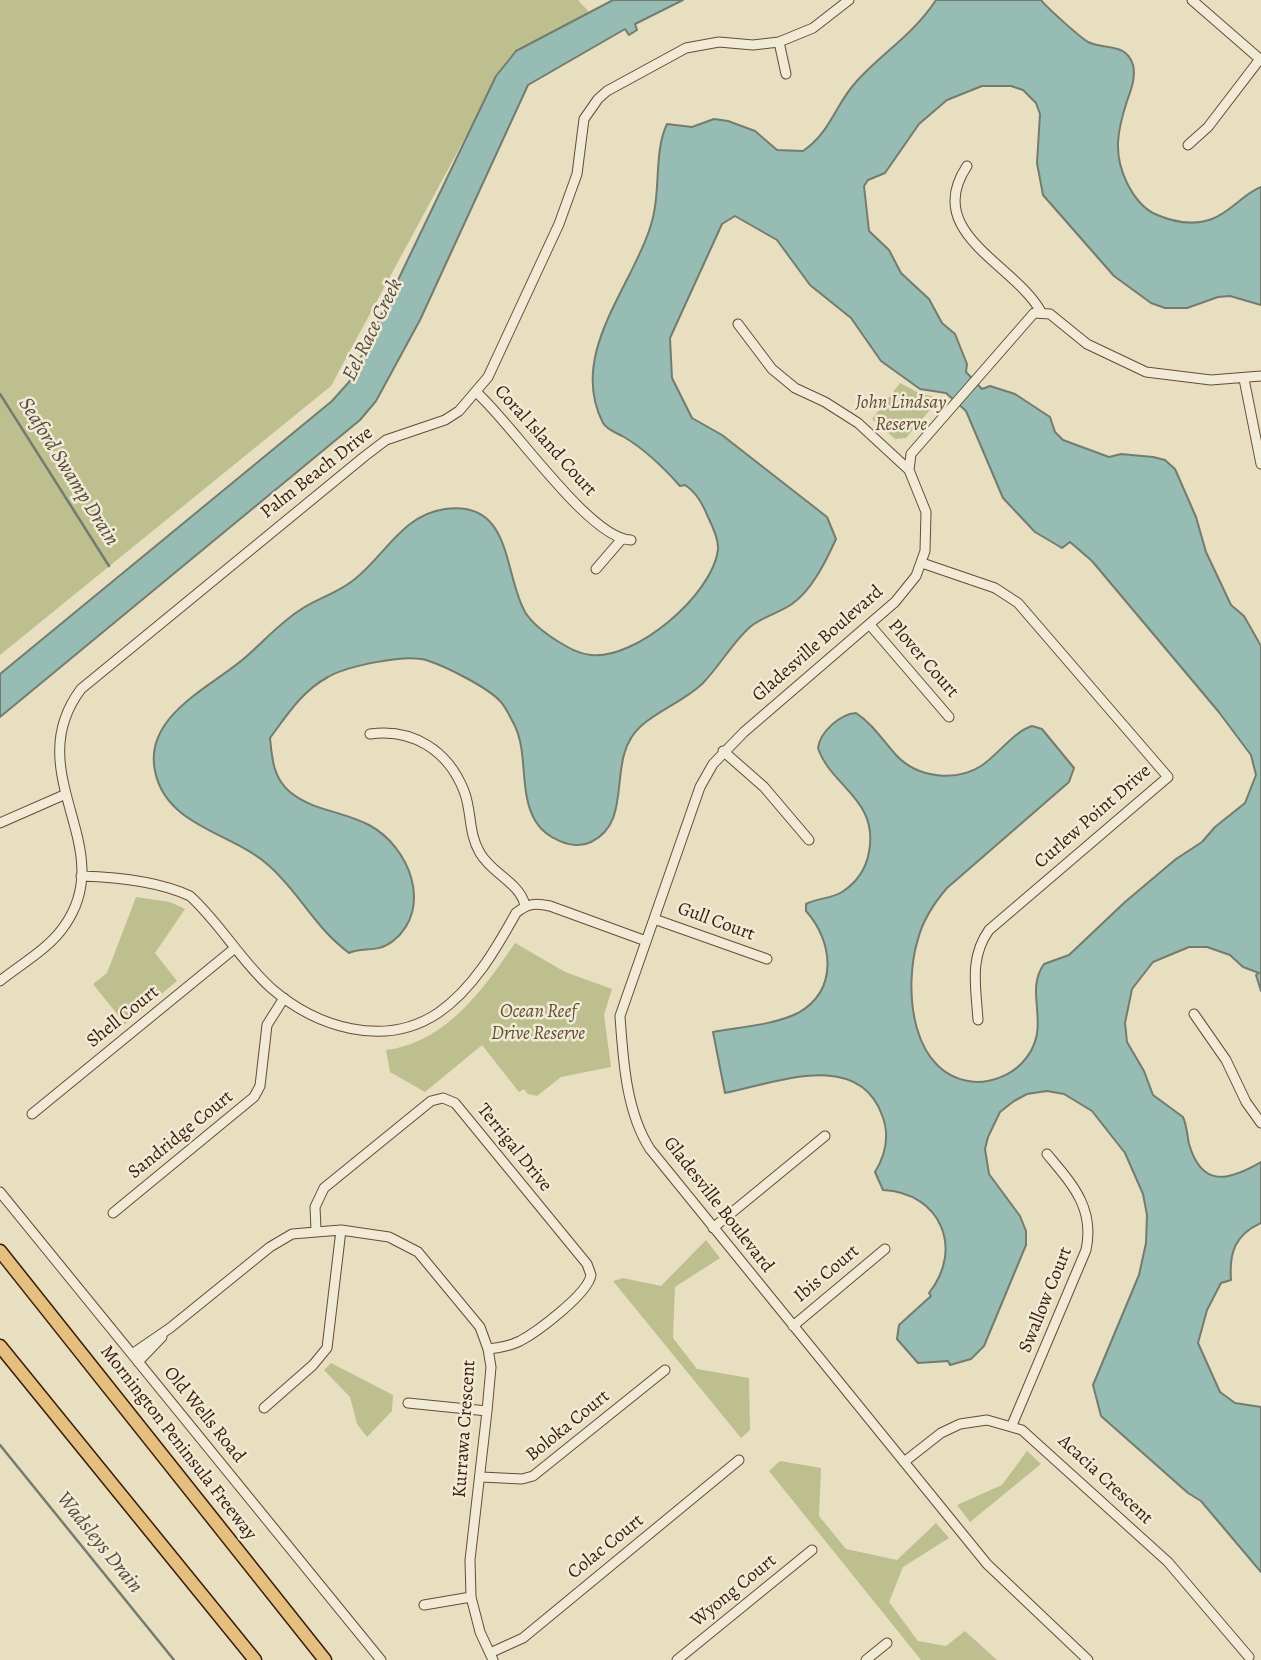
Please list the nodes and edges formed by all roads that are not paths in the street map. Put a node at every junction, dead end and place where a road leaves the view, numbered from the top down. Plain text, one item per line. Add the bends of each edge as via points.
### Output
1 (849, 0) edge
2 (1192, 0) edge
3 (779, 42) junction
4 (1261, 59) edge
5 (786, 74) dead end
6 (1188, 145) dead end
7 (967, 166) dead end
8 (1041, 312) junction
9 (738, 324) dead end
10 (1261, 376) edge
11 (1244, 379) junction
12 (477, 392) junction
13 (1261, 464) edge
14 (909, 470) junction
15 (922, 563) junction
16 (596, 569) dead end
17 (870, 625) junction
18 (949, 717) dead end
19 (370, 734) dead end
20 (723, 751) junction
21 (66, 794) junction
22 (0, 823) edge
23 (809, 840) dead end
24 (81, 876) junction
25 (525, 905) junction
26 (654, 919) junction
27 (646, 941) junction
28 (235, 948) junction
29 (767, 959) dead end
30 (0, 981) edge
31 (284, 998) junction
32 (1194, 1014) dead end
33 (978, 1020) dead end
34 (33, 1114) dead end
35 (1261, 1123) edge
36 (825, 1136) dead end
37 (1047, 1154) dead end
38 (0, 1192) edge
39 (113, 1213) dead end
40 (713, 1228) junction
41 (316, 1230) junction
42 (341, 1230) junction
43 (885, 1249) dead end
44 (0, 1251) edge
45 (793, 1326) junction
46 (0, 1346) edge
47 (488, 1349) junction
48 (135, 1358) junction
49 (665, 1370) dead end
50 (408, 1403) dead end
51 (264, 1408) dead end
52 (487, 1411) junction
53 (1012, 1425) junction
54 (739, 1460) dead end
55 (904, 1462) junction
56 (481, 1476) junction
57 (812, 1550) dead end
58 (471, 1597) junction
59 (425, 1605) dead end
60 (887, 1643) dead end
61 (492, 1657) edge
62 (1249, 1657) dead end
63 (255, 1660) edge
64 (325, 1660) edge
65 (381, 1660) edge
66 (677, 1660) edge
67 (866, 1660) edge
68 (1088, 1660) edge

1 - 3 street, Palm Beach Drive via 813,28
2 - 4 street
3 - 5 street
3 - 12 street, Palm Beach Drive via 719,42 686,48 607,91 590,108 577,174 559,224 499,358
4 - 6 street via 1208,127
7 - 8 street via 953,197 961,224 996,266 1035,300
8 - 11 street via 1087,344 1146,372 1177,378
8 - 14 street via 1029,317 911,454
9 - 14 street via 772,369 795,388 858,423
10 - 11 street
11 - 13 street
12 - 16 street, Coral Island Court via 583,510 626,540
12 - 21 street, Palm Beach Drive via 445,420 386,440 89,681 70,706 58,742
14 - 15 street, Gladesville Boulevard via 926,512
15 - 17 street, Gladesville Boulevard via 909,587
15 - 33 street, Curlew Point Drive via 995,588 1018,603 1168,777 989,930 974,962
17 - 18 street, Plover Court
17 - 20 street, Gladesville Boulevard
19 - 25 street via 405,734 444,760 464,790 480,854 517,888
20 - 23 street via 764,787
20 - 26 street, Gladesville Boulevard via 700,787
21 - 22 street
21 - 24 street, Palm Beach Drive via 78,839
24 - 28 street via 142,882 182,892 202,907
24 - 30 street, Palm Beach Drive via 78,898 60,932
25 - 27 street via 550,906
25 - 31 street via 471,982 438,1013 416,1024 393,1030 354,1030 312,1016
26 - 27 street, Gladesville Boulevard
26 - 29 street, Gull Court
27 - 40 street, Gladesville Boulevard via 620,1016 635,1117 650,1149
28 - 31 street
28 - 34 street, Shell Court
31 - 39 street, Sandridge Court via 267,1025 260,1086 254,1097
32 - 35 street
36 - 40 street
37 - 53 street, Swallow Court via 1081,1196 1089,1236
38 - 48 street, Old Wells Road
40 - 45 street, Gladesville Boulevard
41 - 42 street, Kurrawa Crescent
41 - 47 street, Terrigal Drive via 315,1207 324,1188 431,1101 443,1098 455,1103 587,1264 590,1275 583,1292 537,1329 516,1342
41 - 48 street, Kurrawa Crescent via 292,1234 270,1247
42 - 47 street, Kurrawa Crescent via 390,1237 418,1252 480,1327
42 - 51 street via 327,1348
43 - 45 street, Ibis Court
44 - 64 highway, Mornington Peninsula Freeway
45 - 55 street, Gladesville Boulevard
46 - 63 highway
47 - 52 street, Kurrawa Crescent
48 - 65 street, Old Wells Road
49 - 56 street, Boloka Court via 533,1476
50 - 52 street
52 - 56 street, Kurrawa Crescent
53 - 55 street, Acacia Crescent via 987,1420 960,1423
53 - 62 street, Acacia Crescent via 1030,1435 1168,1562
54 - 61 street, Colac Court via 523,1638
55 - 68 street, Gladesville Boulevard via 987,1564
56 - 58 street, Kurrawa Crescent via 470,1560
57 - 66 street, Wyong Court
58 - 59 street
58 - 61 street, Kurrawa Crescent
60 - 67 street

